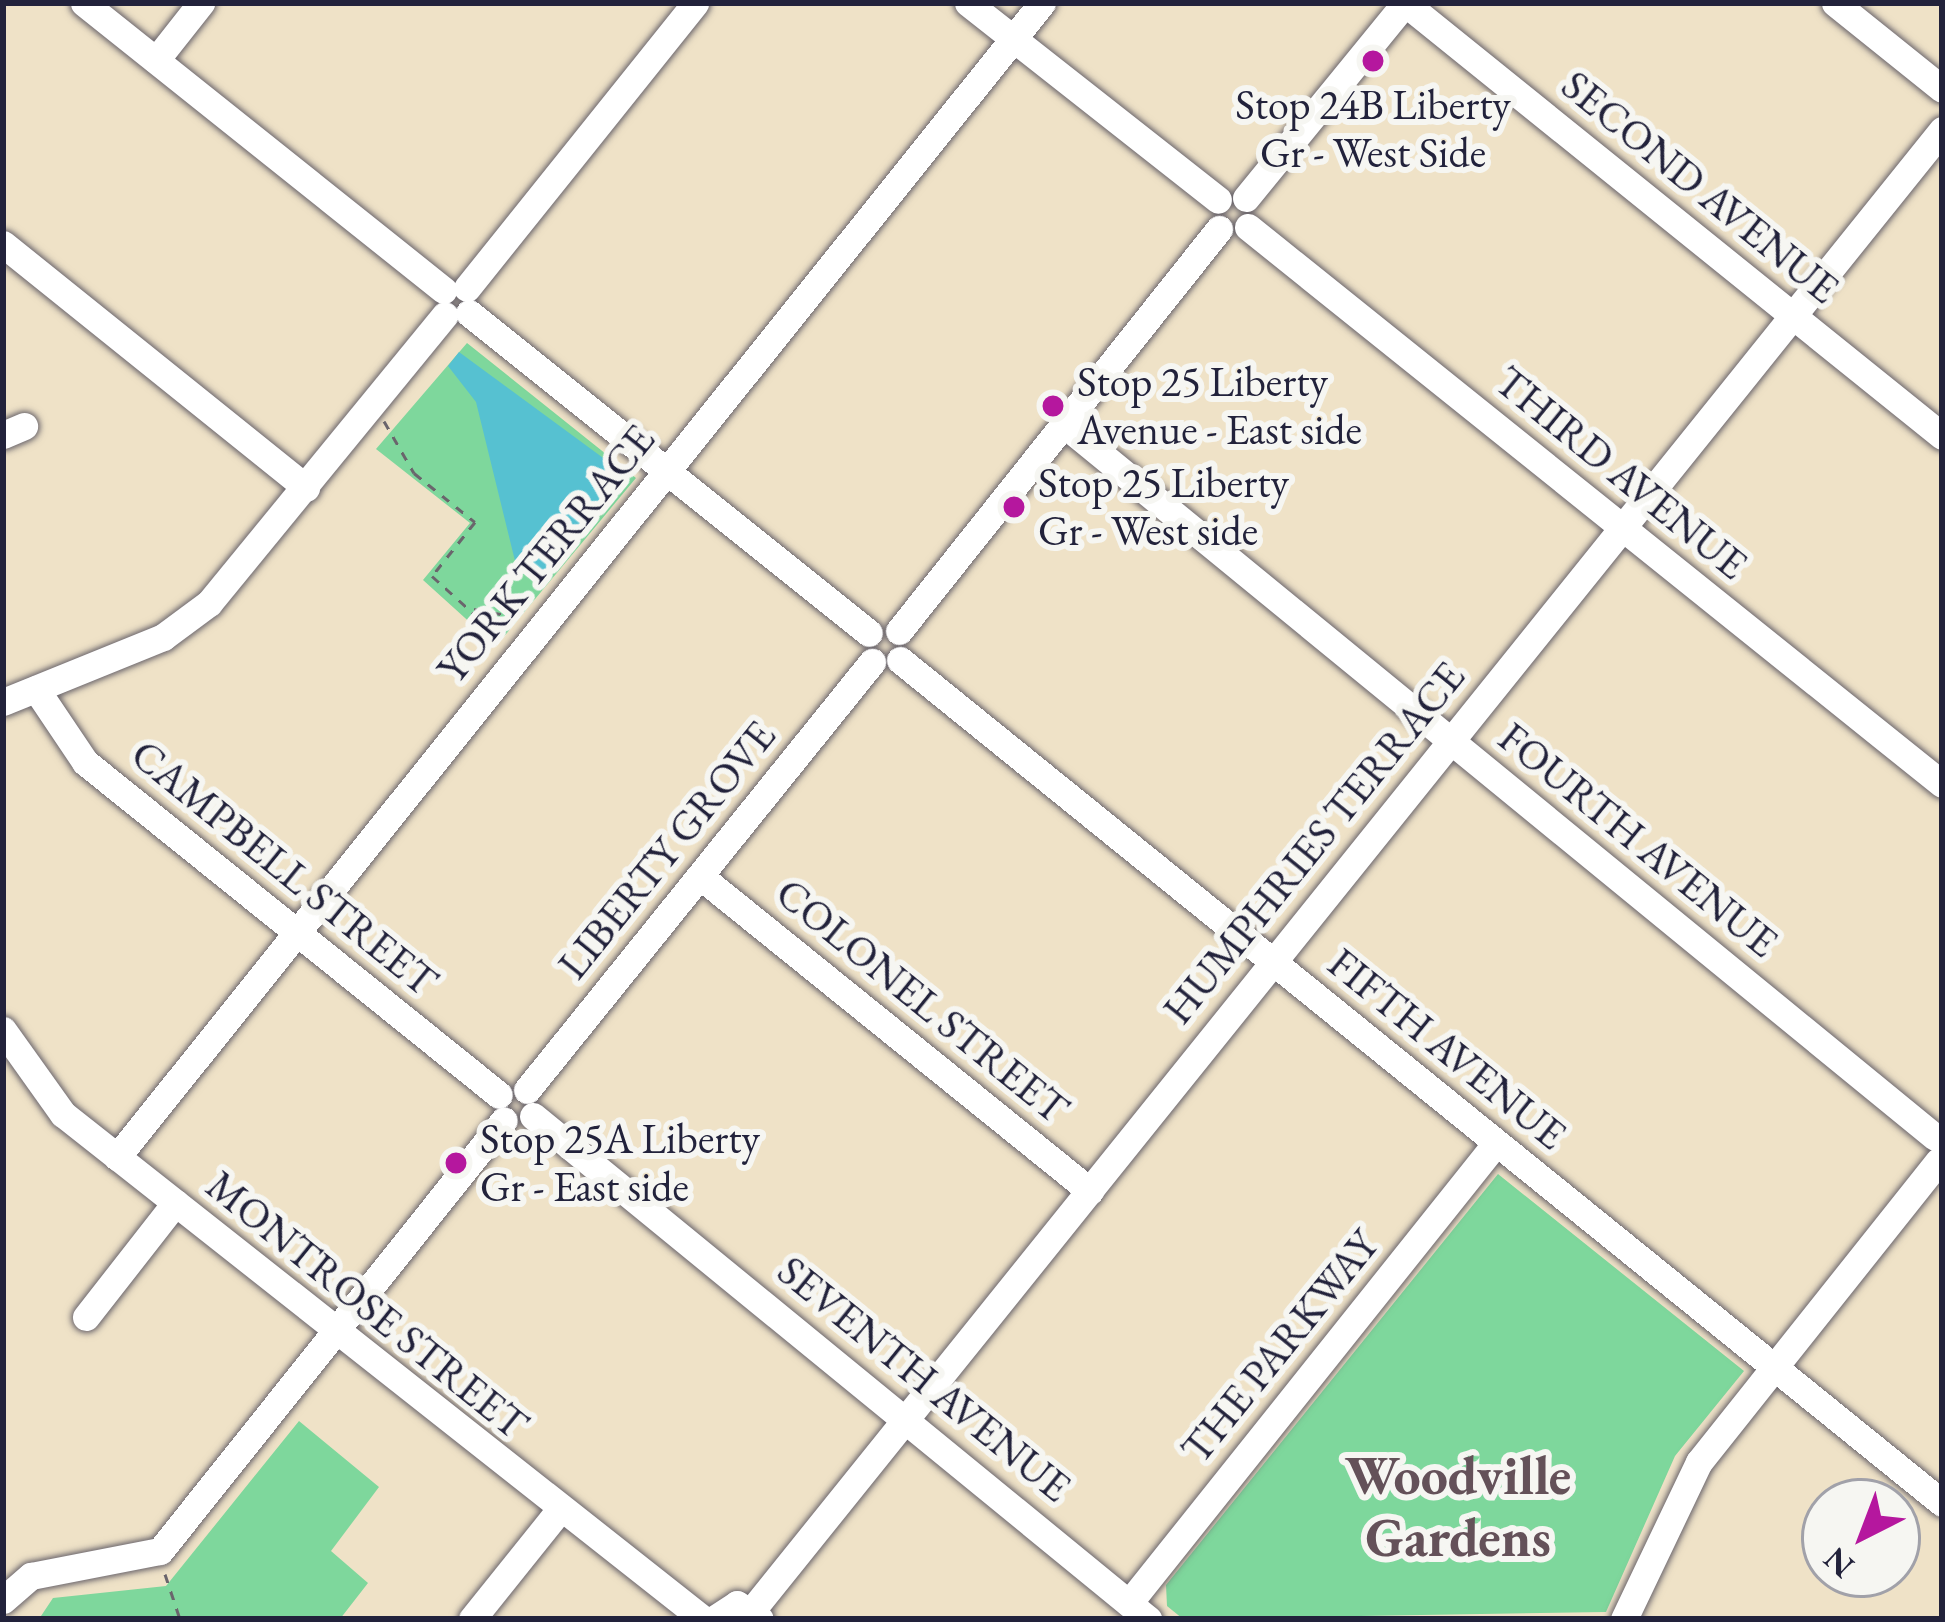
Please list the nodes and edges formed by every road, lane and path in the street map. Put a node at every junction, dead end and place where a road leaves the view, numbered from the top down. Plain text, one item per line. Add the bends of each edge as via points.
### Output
1 (84, 3) edge
2 (201, 3) edge
3 (694, 3) edge
4 (968, 3) edge
5 (1042, 3) edge
6 (1405, 3) edge
7 (1834, 3) edge
8 (1013, 39) junction
9 (156, 60) junction
10 (1942, 89) edge
11 (1942, 130) edge
12 (1246, 198) junction
13 (1218, 200) junction
14 (1248, 227) junction
15 (1219, 229) junction
16 (3, 244) edge
17 (456, 302) junction
18 (1792, 315) junction
19 (369, 409) junction
20 (1065, 425) junction
21 (1942, 436) edge
22 (665, 472) junction
23 (306, 488) junction
24 (1622, 527) junction
25 (474, 609) junction
26 (890, 651) junction
27 (36, 689) junction
28 (3, 702) edge
29 (1450, 740) junction
30 (1942, 784) edge
31 (701, 877) junction
32 (297, 932) junction
33 (1272, 963) junction
34 (3, 1030) edge
35 (516, 1105) junction
36 (1496, 1142) junction
37 (1939, 1148) edge
38 (117, 1157) junction
39 (1090, 1191) junction
40 (175, 1203) junction
41 (86, 1317) dead end
42 (335, 1332) junction
43 (1772, 1366) junction
44 (907, 1417) junction
45 (1942, 1503) edge
46 (557, 1513) junction
47 (164, 1572) dead end
48 (3, 1600) edge
49 (1138, 1611) edge
50 (756, 1614) edge
51 (180, 1619) edge
52 (472, 1619) edge
53 (703, 1619) edge
54 (714, 1619) edge
55 (1624, 1619) edge

1 - 9 street
2 - 9 street
3 - 17 street
4 - 8 street
5 - 8 street, YORK TERRACE
6 - 12 street
6 - 18 street, SECOND AVENUE
7 - 10 street
8 - 13 street
8 - 22 street, YORK TERRACE
9 - 17 street
11 - 18 street, HUMPHRIES TERRACE
12 - 13 street
12 - 14 street
13 - 15 street
14 - 15 street
14 - 24 street, THIRD AVENUE
15 - 20 street, LIBERTY GROVE
16 - 23 street
17 - 19 street
17 - 22 street
18 - 21 street, SECOND AVENUE
18 - 24 street, HUMPHRIES TERRACE
19 - 23 street
19 - 25 path via 414,473 475,522 432,576
20 - 26 street, LIBERTY GROVE
20 - 29 street, FOURTH AVENUE
22 - 26 street
22 - 32 street, YORK TERRACE
23 - 27 street via 209,603 163,637
24 - 29 street, HUMPHRIES TERRACE
24 - 30 street, THIRD AVENUE
25 - 25 path via 506,645 527,619 498,618
26 - 31 street, LIBERTY GROVE
26 - 33 street, FIFTH AVENUE
27 - 28 street
27 - 32 street, CAMPBELL STREET via 85,762
29 - 33 street, HUMPHRIES TERRACE
29 - 37 street, FOURTH AVENUE
31 - 35 street, LIBERTY GROVE
31 - 39 street, COLONEL STREET
32 - 35 street, CAMPBELL STREET
32 - 38 street, YORK TERRACE
33 - 36 street, FIFTH AVENUE
33 - 39 street, HUMPHRIES TERRACE
34 - 38 street, MONTROSE STREET via 38,1090
35 - 42 street, LIBERTY GROVE
35 - 44 street, SEVENTH AVENUE
36 - 43 street, FIFTH AVENUE
36 - 49 street, THE PARKWAY
37 - 43 street
38 - 40 street, MONTROSE STREET
39 - 44 street, HUMPHRIES TERRACE
40 - 41 street
40 - 42 street, MONTROSE STREET
42 - 46 street, MONTROSE STREET
42 - 48 street, LIBERTY GROVE via 160,1550 31,1576
43 - 45 street, FIFTH AVENUE
43 - 55 street via 1699,1462
44 - 49 street, SEVENTH AVENUE
44 - 50 street, HUMPHRIES TERRACE
46 - 52 street
46 - 53 street, MONTROSE STREET
47 - 51 path
50 - 54 street via 728,1605

